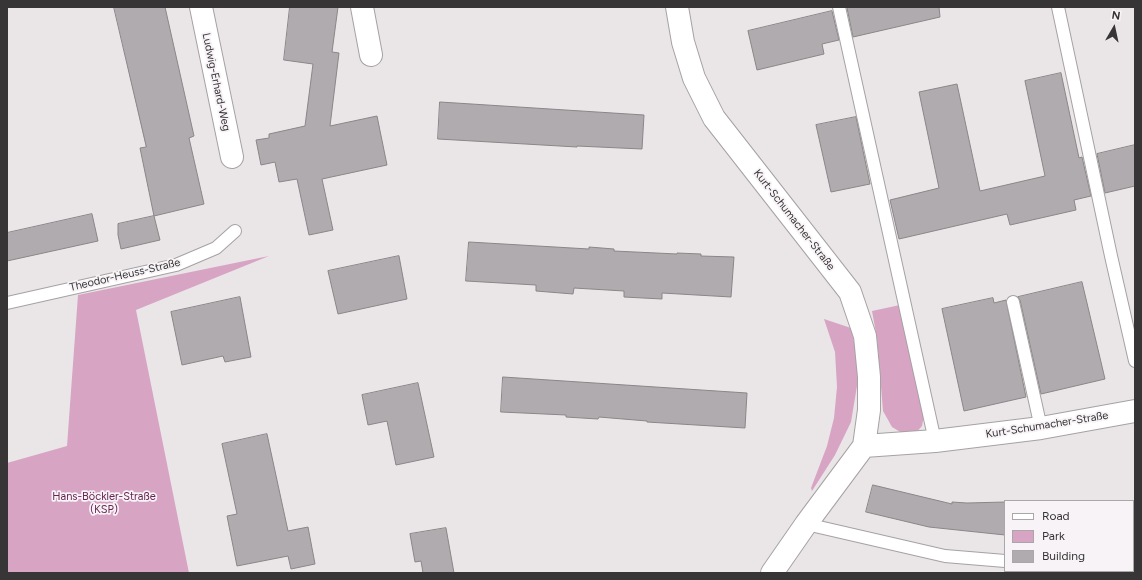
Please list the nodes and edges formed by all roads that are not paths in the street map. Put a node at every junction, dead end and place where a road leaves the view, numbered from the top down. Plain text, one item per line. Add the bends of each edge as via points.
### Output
1 (201, 7) edge
2 (362, 7) edge
3 (677, 7) edge
4 (839, 7) edge
5 (1058, 7) edge
6 (371, 55) dead end
7 (232, 157) dead end
8 (235, 231) dead end
9 (1013, 302) dead end
10 (7, 303) edge
11 (1135, 361) edge
12 (1135, 412) edge
13 (1041, 428) junction
14 (934, 441) junction
15 (864, 446) junction
16 (806, 524) junction
17 (1004, 561) edge
18 (772, 573) edge

1 - 7 street, Ludwig-Erhard-Weg
2 - 6 street
3 - 15 street, Kurt-Schumacher-Straße via 683,42 694,78 714,118 850,292 865,336 869,377 869,410
4 - 14 lane
5 - 11 lane
8 - 10 lane, Theodor-Heuss-Straße via 216,248 176,265
9 - 13 lane
12 - 13 street, Kurt-Schumacher-Straße
13 - 14 street, Kurt-Schumacher-Straße
14 - 15 street, Kurt-Schumacher-Straße
15 - 16 street, Kurt-Schumacher-Straße
16 - 17 lane via 945,556
16 - 18 street, Kurt-Schumacher-Straße

